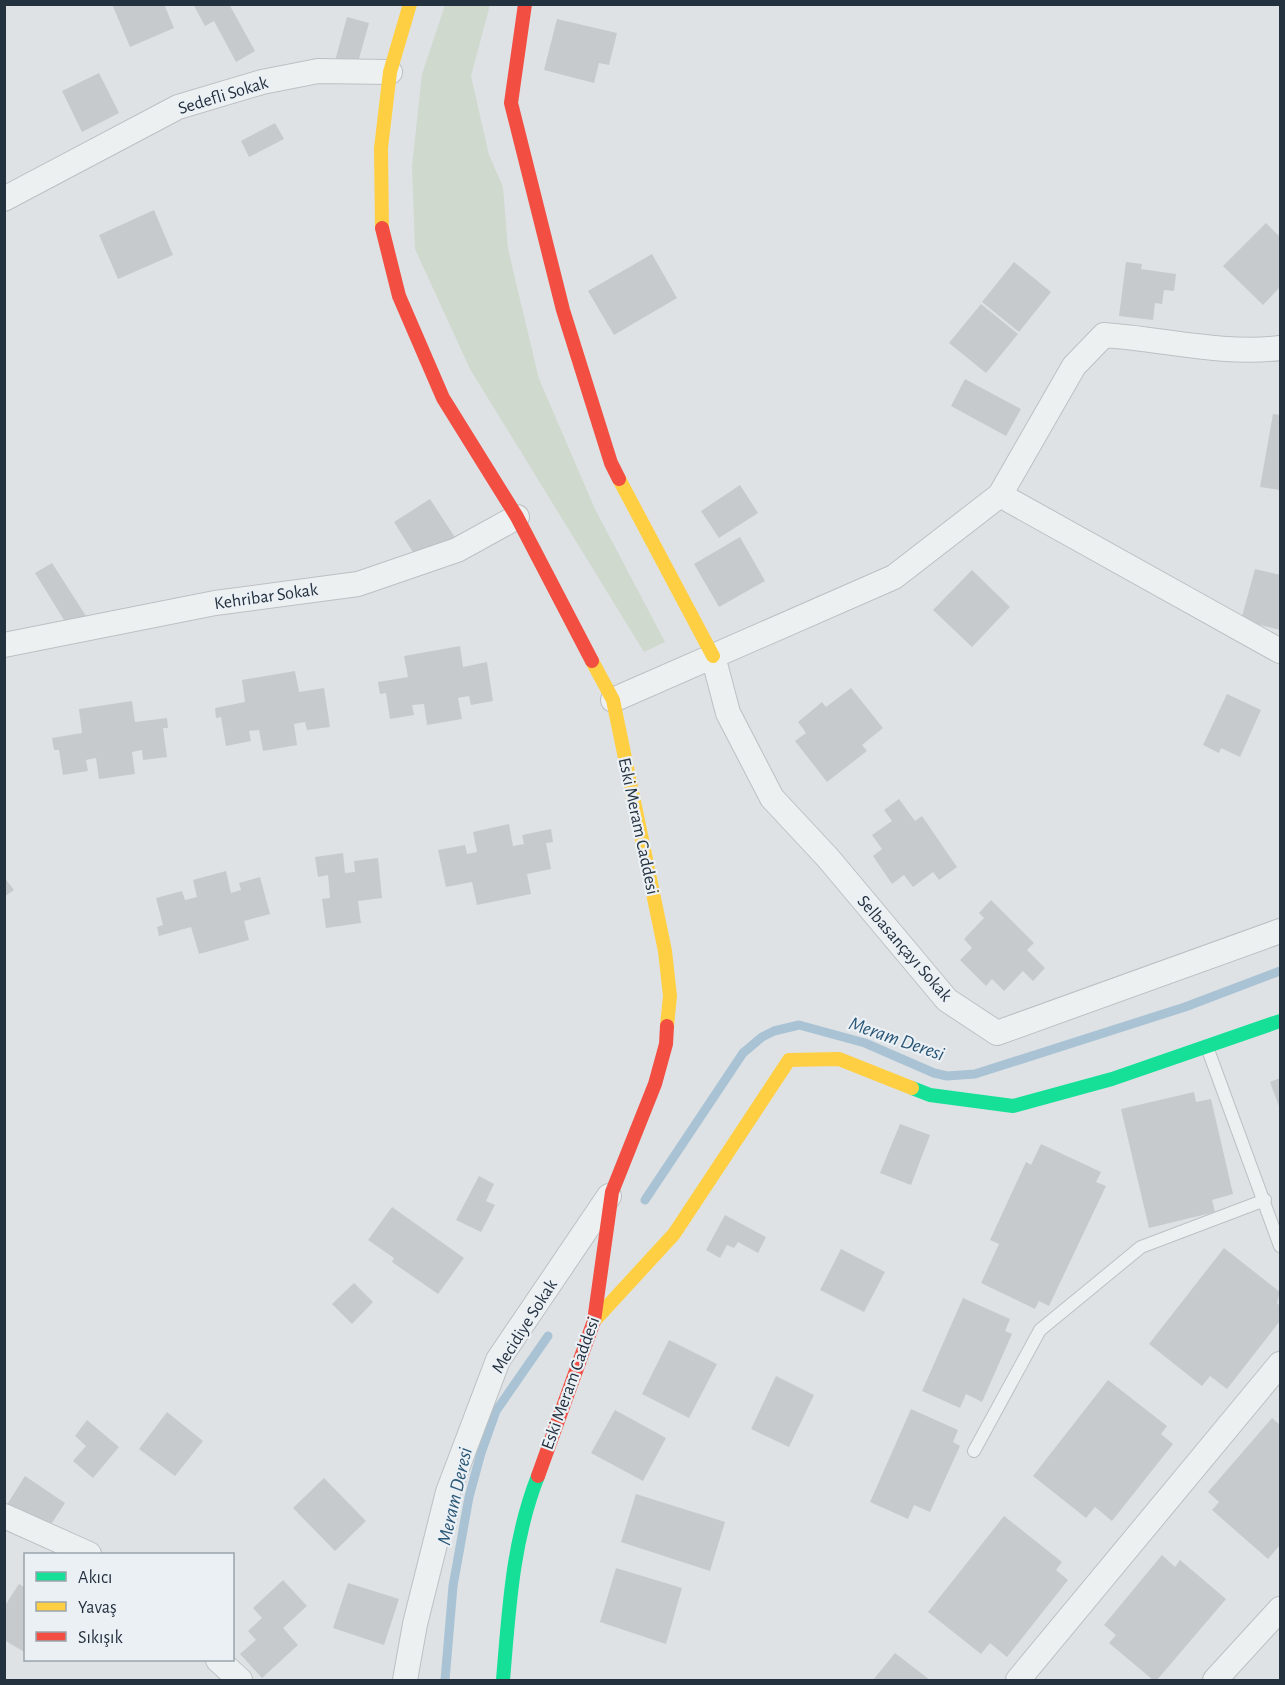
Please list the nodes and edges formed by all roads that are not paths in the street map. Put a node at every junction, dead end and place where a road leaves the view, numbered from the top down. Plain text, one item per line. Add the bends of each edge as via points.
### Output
1 (410, 4) edge
2 (525, 4) edge
3 (390, 72) junction
4 (4, 199) edge
5 (1281, 348) edge
6 (1000, 495) junction
7 (517, 517) junction
8 (4, 645) edge
9 (1281, 651) edge
10 (713, 656) junction
11 (613, 700) junction
12 (1281, 931) edge
13 (1281, 1021) edge
14 (1206, 1045) junction
15 (612, 1192) junction
16 (1265, 1200) junction
17 (1281, 1246) edge
18 (594, 1321) junction
19 (1281, 1364) edge
20 (974, 1451) dead end
21 (4, 1516) edge
22 (86, 1553) edge
23 (1281, 1609) edge
24 (221, 1661) edge
25 (240, 1680) edge
26 (405, 1680) edge
27 (503, 1680) edge
28 (1018, 1680) edge
29 (1215, 1680) edge

1 - 3 street, Eski Meram Caddesi
2 - 10 street via 511,103 563,310 612,463
3 - 4 street, Sedefli Sokak via 318,71 262,82 178,107
3 - 7 street, Eski Meram Caddesi via 381,148 381,223 399,296 443,398
5 - 6 street via 1252,352 1104,335 1074,366
6 - 9 street
6 - 10 street via 894,577
7 - 8 street, Kehribar Sokak via 457,550 357,584 215,603
7 - 11 street, Eski Meram Caddesi
10 - 11 street
10 - 12 street, Selbasançayı Sokak via 728,713 772,798 828,858 947,1000 997,1033
11 - 15 street, Eski Meram Caddesi via 665,951 670,996 666,1044 655,1084
13 - 14 street
14 - 16 lane
14 - 18 street via 1112,1078 1013,1106 930,1095 839,1059 789,1060 674,1234
15 - 18 street, Eski Meram Caddesi
15 - 26 street, Mecidiye Sokak via 498,1360 448,1492
16 - 17 lane
16 - 20 lane via 1140,1247 1040,1330
18 - 27 street, Eski Meram Caddesi via 524,1510 514,1558
19 - 28 street
21 - 22 street
23 - 29 street
24 - 25 street

